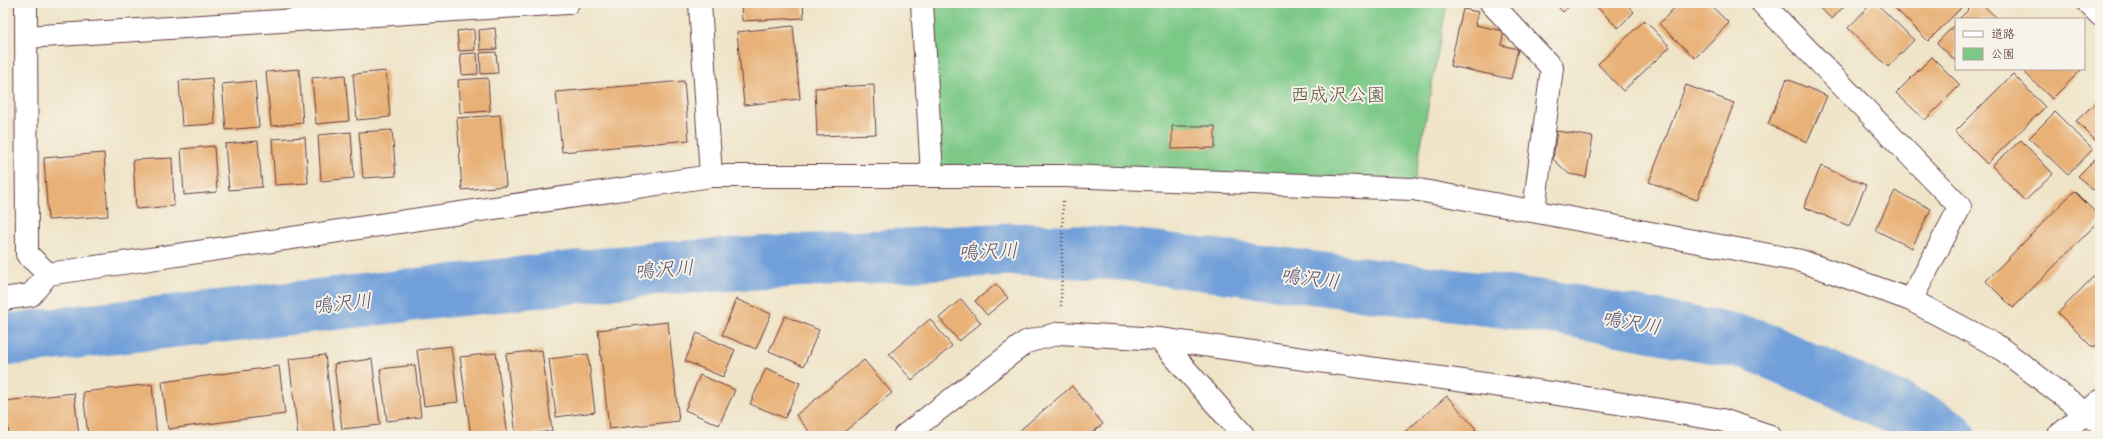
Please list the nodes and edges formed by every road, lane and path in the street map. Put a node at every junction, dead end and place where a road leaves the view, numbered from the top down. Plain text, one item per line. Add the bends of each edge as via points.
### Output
1 (26, 3) edge
2 (568, 3) edge
3 (700, 3) edge
4 (922, 3) edge
5 (1491, 3) edge
6 (1762, 3) edge
7 (2088, 3) edge
8 (2100, 15) edge
9 (26, 37) junction
10 (932, 175) junction
11 (711, 176) junction
12 (1534, 210) junction
13 (1062, 217) dead end
14 (48, 274) junction
15 (1061, 278) dead end
16 (3, 300) edge
17 (1910, 300) junction
18 (1159, 339) junction
19 (2095, 413) edge
20 (2063, 432) edge
21 (904, 436) edge
22 (1244, 436) edge
23 (1770, 436) edge

1 - 9 street
2 - 9 street
3 - 11 street
4 - 10 street
5 - 12 street via 1552,68
6 - 17 street via 1960,207
7 - 8 street
9 - 14 street via 27,254
10 - 11 street
10 - 12 street via 1064,176 1391,187
11 - 14 street
12 - 17 street via 1801,261
13 - 15 path
14 - 16 street via 31,295
17 - 19 street via 1999,347
18 - 21 street via 1060,333 1026,342
18 - 22 street
18 - 23 street via 1580,397 1722,420
19 - 20 street

